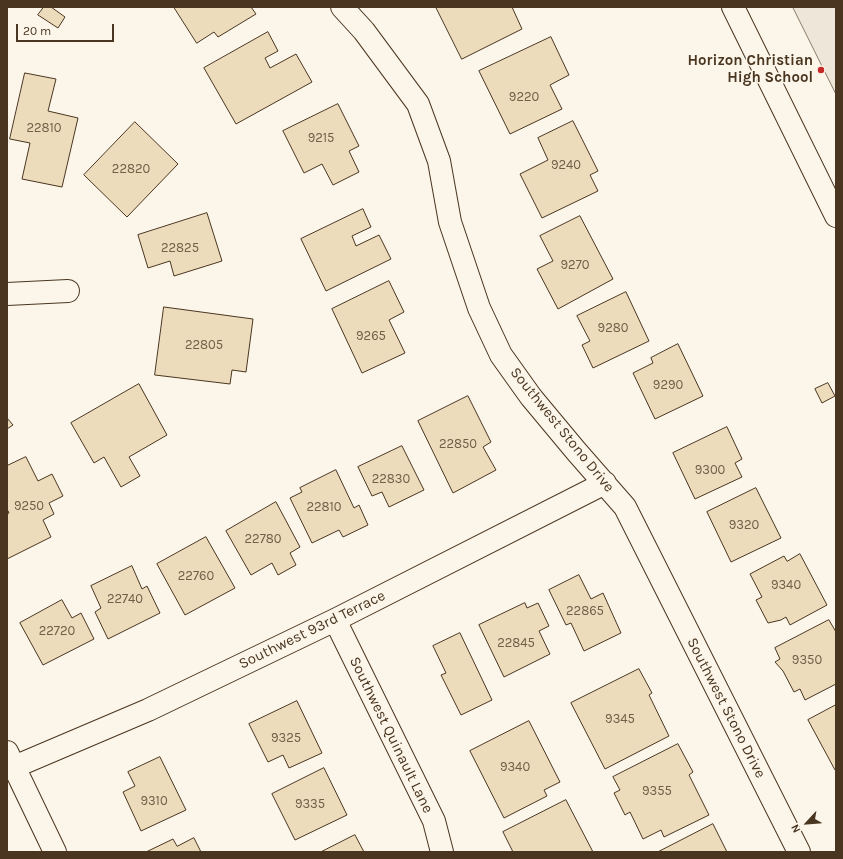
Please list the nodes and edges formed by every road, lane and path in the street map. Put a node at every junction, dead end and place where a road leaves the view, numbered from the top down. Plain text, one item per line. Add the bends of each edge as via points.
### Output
1 (342, 7) edge
2 (733, 7) edge
3 (836, 216) edge
4 (68, 291) dead end
5 (7, 294) edge
6 (605, 483) junction
7 (335, 620) junction
8 (11, 760) edge
9 (55, 852) edge
10 (442, 852) edge
11 (799, 852) edge

1 - 6 street, Southwest Stono Drive via 364,31 418,104 439,161 450,222 479,308 501,354 531,397
2 - 3 street
4 - 5 street
6 - 7 street, Southwest 93rd Terrace
6 - 11 street, Southwest Stono Drive via 625,507
7 - 8 street, Southwest 93rd Terrace via 148,710
7 - 10 street, Southwest Quinault Lane via 434,821
8 - 9 street

